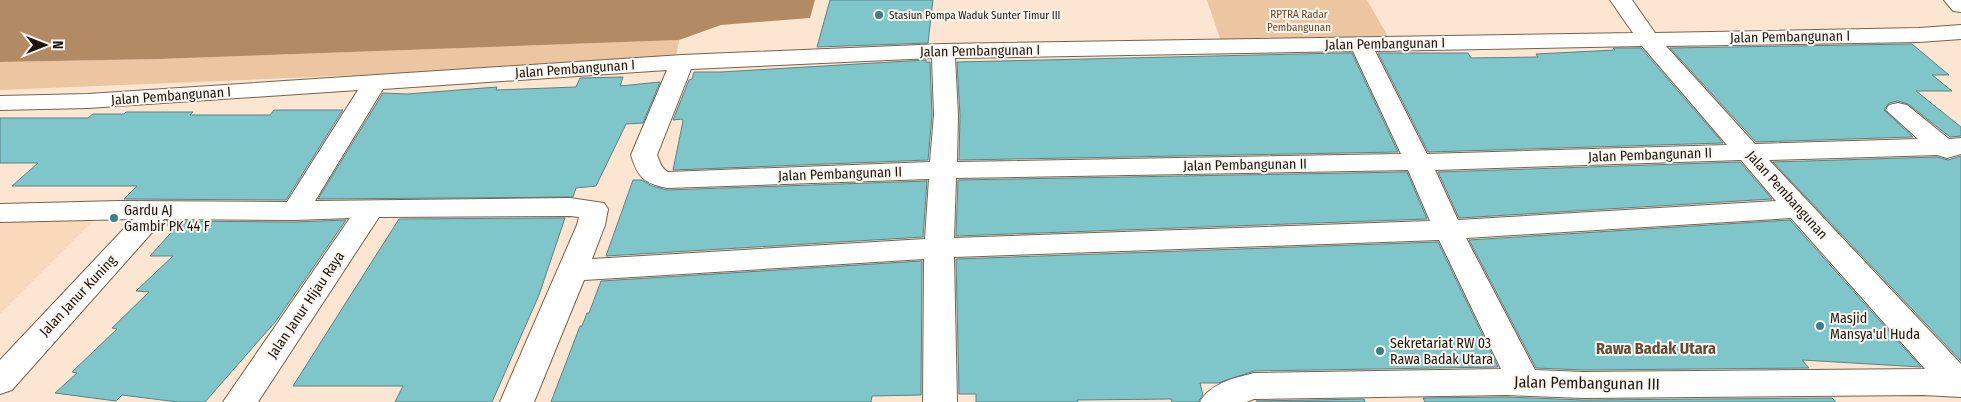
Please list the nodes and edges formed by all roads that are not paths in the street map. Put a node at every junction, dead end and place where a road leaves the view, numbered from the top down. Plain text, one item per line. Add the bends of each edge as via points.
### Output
1 (1621, 0) edge
2 (1955, 0) edge
3 (1961, 6) edge
4 (1961, 32) edge
5 (1648, 39) junction
6 (1362, 45) junction
7 (943, 51) junction
8 (682, 62) junction
9 (375, 83) junction
10 (0, 103) edge
11 (1898, 110) dead end
12 (1955, 151) edge
13 (1748, 152) junction
14 (1418, 162) junction
15 (944, 170) junction
16 (371, 208) junction
17 (1799, 209) junction
18 (156, 211) junction
19 (295, 211) junction
20 (0, 213) edge
21 (1448, 230) junction
22 (939, 248) junction
23 (573, 270) junction
24 (0, 381) edge
25 (1524, 382) junction
26 (1961, 383) edge
27 (1754, 392) edge
28 (1587, 393) edge
29 (240, 402) edge
30 (516, 402) edge
31 (940, 402) edge
32 (1218, 402) edge

1 - 5 street, Jalan Pembangunan
2 - 3 street
4 - 5 street, Jalan Pembangunan I
5 - 6 street, Jalan Pembangunan I
5 - 13 street, Jalan Pembangunan
6 - 7 street, Jalan Pembangunan I
6 - 14 street
7 - 8 street, Jalan Pembangunan I
7 - 15 street
8 - 9 street, Jalan Pembangunan I
8 - 15 street, Jalan Pembangunan II via 644,155 655,178
9 - 10 street, Jalan Pembangunan I via 88,101
9 - 19 street
11 - 12 street
12 - 13 street, Jalan Pembangunan II
13 - 14 street, Jalan Pembangunan II
13 - 17 street, Jalan Pembangunan
14 - 15 street, Jalan Pembangunan II
14 - 21 street
15 - 22 street
16 - 19 street
16 - 23 street via 594,209
16 - 29 street, Jalan Janur Hijau Raya
17 - 21 street
17 - 26 street, Jalan Pembangunan
18 - 19 street
18 - 20 street
18 - 24 street, Jalan Janur Kuning
21 - 22 street
21 - 25 street
22 - 23 street
22 - 31 street
23 - 30 street
25 - 28 street, Jalan Pembangunan III
25 - 32 street, Jalan Pembangunan III via 1254,386
26 - 27 street, Jalan Pembangunan III via 1923,382
27 - 28 street, Jalan Pembangunan III

